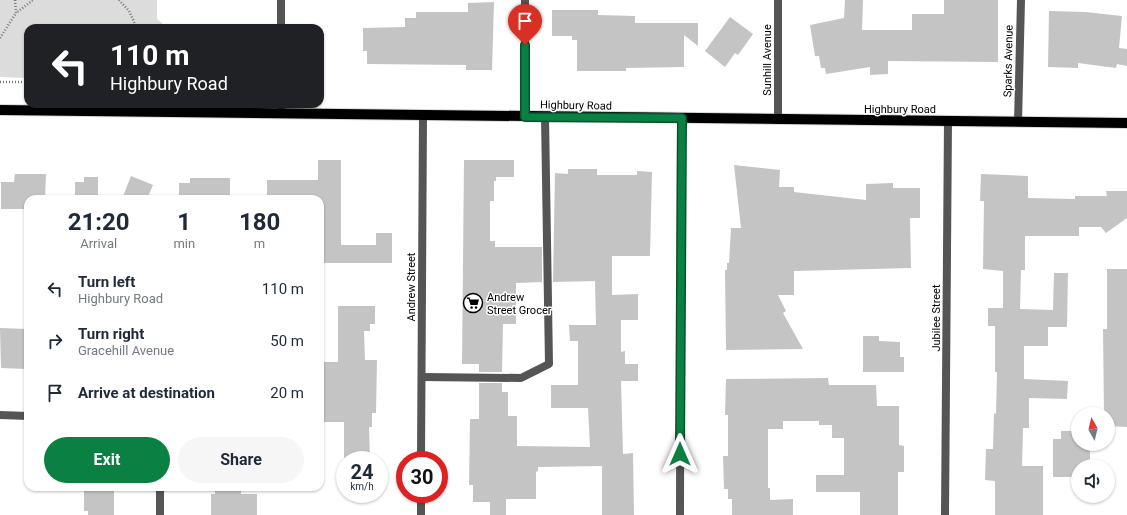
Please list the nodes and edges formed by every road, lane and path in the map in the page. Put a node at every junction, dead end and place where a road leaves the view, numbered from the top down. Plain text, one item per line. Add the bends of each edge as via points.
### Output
1 (14, 0) edge
2 (33, 0) edge
3 (119, 0) edge
4 (281, 0) edge
5 (525, 0) edge
6 (778, 0) edge
7 (1021, 0) edge
8 (16, 13) junction
9 (134, 24) edge
10 (281, 24) edge
11 (0, 38) edge
12 (0, 82) edge
13 (24, 82) edge
14 (281, 109) edge
15 (0, 110) edge
16 (423, 115) junction
17 (525, 117) junction
18 (545, 117) junction
19 (682, 118) junction
20 (778, 120) junction
21 (948, 121) junction
22 (1018, 122) junction
23 (1127, 123) edge
24 (422, 377) junction
25 (0, 415) edge
26 (24, 416) edge
27 (421, 451) edge
28 (160, 491) edge
29 (421, 503) edge
30 (160, 515) edge
31 (421, 515) edge
32 (680, 515) edge
33 (945, 515) edge

1 - 8 path
2 - 8 path
3 - 9 path via 129,11
4 - 10 street
5 - 17 street
6 - 20 street, Sunhill Avenue
7 - 22 street, Sparks Avenue
8 - 11 path
12 - 13 path
14 - 15 main road, Highbury Road
14 - 16 main road, Highbury Road
16 - 17 main road, Highbury Road
16 - 24 street, Andrew Street
17 - 18 main road, Highbury Road
18 - 19 main road, Highbury Road
18 - 24 street via 549,364 521,378
19 - 20 main road, Highbury Road
19 - 32 street
20 - 21 main road, Highbury Road
21 - 22 main road, Highbury Road
21 - 33 street, Jubilee Street
22 - 23 main road, Highbury Road
24 - 27 street, Andrew Street
25 - 26 street
28 - 30 street
29 - 31 street

